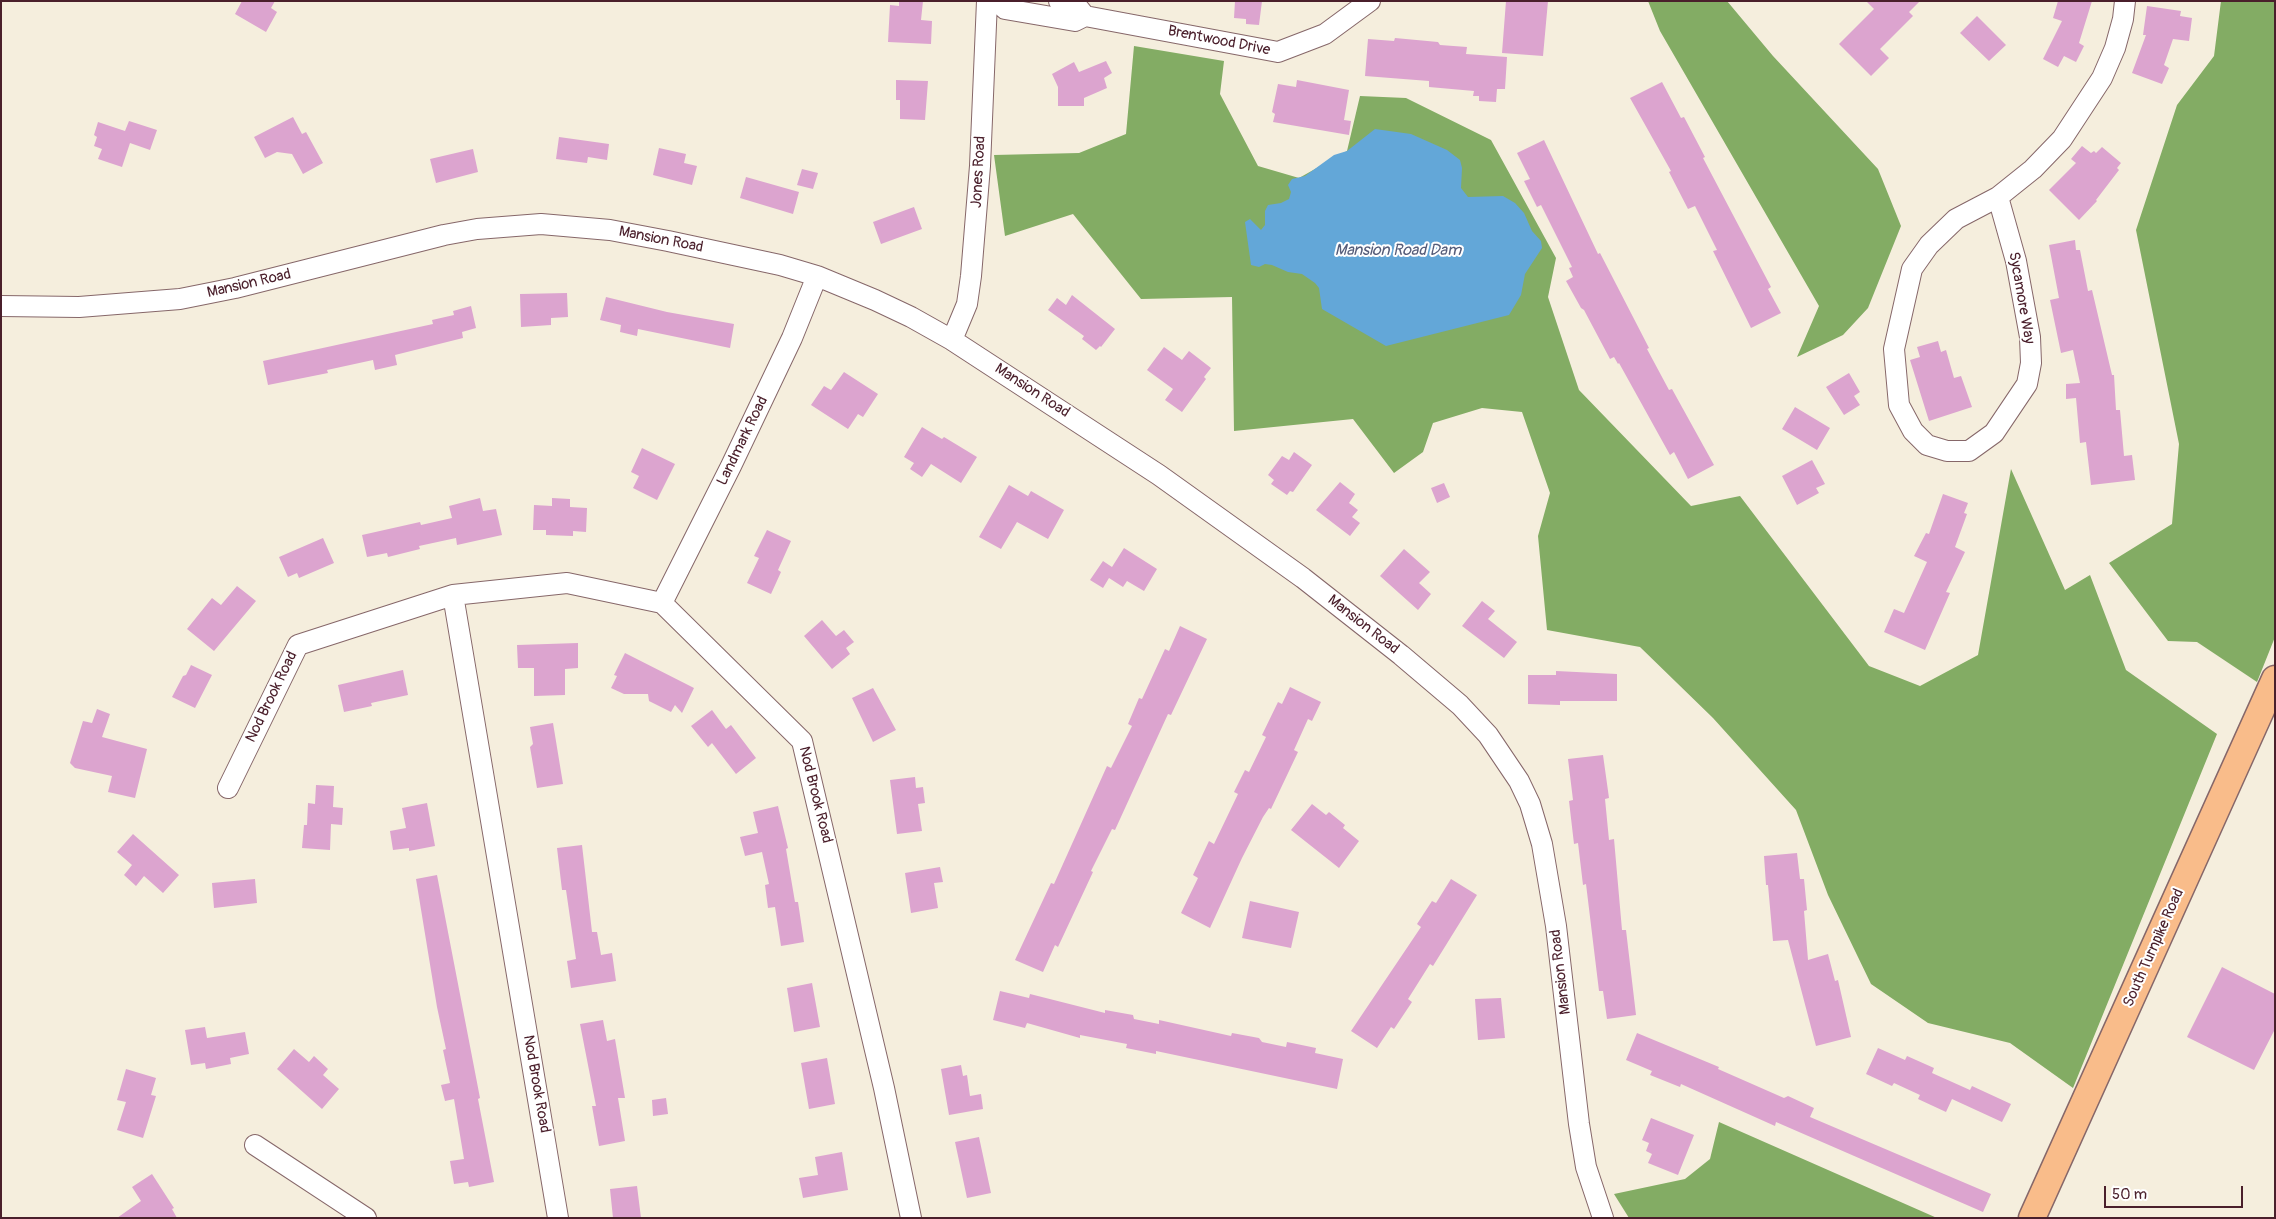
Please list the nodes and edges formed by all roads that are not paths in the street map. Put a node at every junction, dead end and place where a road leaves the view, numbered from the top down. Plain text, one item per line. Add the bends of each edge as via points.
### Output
1 (987, 1) edge
2 (998, 1) edge
3 (1059, 1) edge
4 (1370, 1) edge
5 (2124, 1) edge
6 (1085, 16) junction
7 (1998, 197) junction
8 (817, 276) junction
9 (1, 306) edge
10 (952, 340) junction
11 (453, 595) junction
12 (662, 603) junction
13 (2275, 679) edge
14 (228, 788) dead end
15 (255, 1145) dead end
16 (366, 1218) edge
17 (558, 1218) edge
18 (911, 1218) edge
19 (1603, 1218) edge
20 (2032, 1218) edge

1 - 10 street, Jones Road via 972,267 967,304
2 - 6 street, Brentwood Drive via 1005,9 1075,21
3 - 6 street, Brentwood Drive via 1076,5
4 - 6 street, Brentwood Drive via 1325,34 1278,52
5 - 7 street, Sycamore Way via 2123,19 2102,78 2062,139 2033,169
7 - 7 street, Sycamore Way via 1956,219 1929,245 1912,269 1894,350 1899,405 1913,431 1927,445 1947,451 1969,451 1994,433 2027,384 2031,363 2029,330 2016,261
8 - 9 street, Mansion Road via 728,253 610,230 516,224 444,235 244,286 180,298 79,308
8 - 10 street, Mansion Road via 911,317
8 - 12 street, Landmark Road via 788,347
10 - 19 street, Mansion Road via 1167,480 1303,578 1460,705 1488,735 1519,781 1542,844 1556,926 1586,1167
11 - 12 street, Nod Brook Road via 567,583
11 - 14 street, Nod Brook Road via 298,645
11 - 17 street, Nod Brook Road
12 - 18 street, Nod Brook Road via 802,741 884,1088
13 - 20 main road, South Turnpike Road
15 - 16 street

